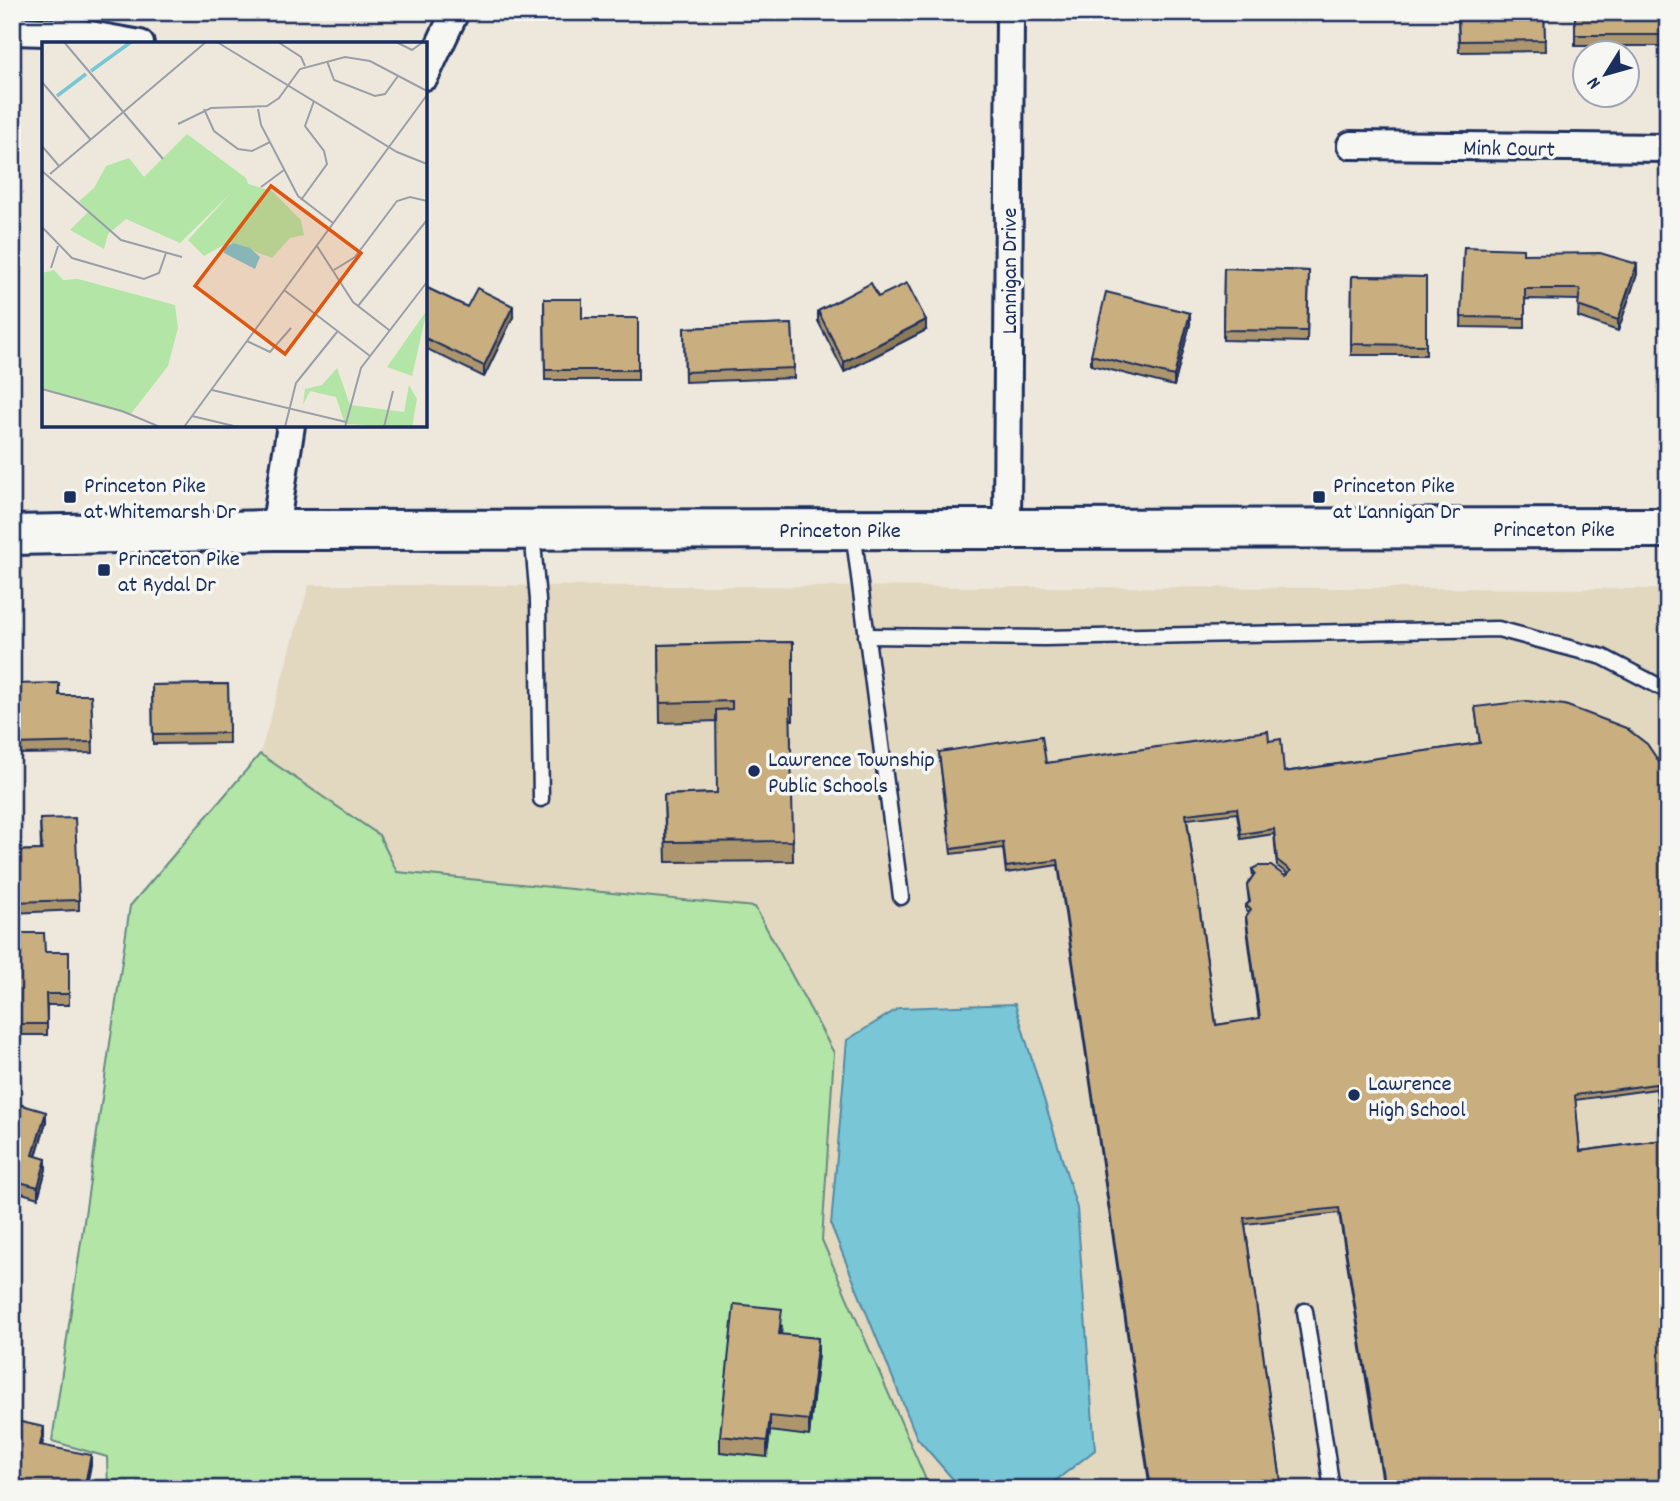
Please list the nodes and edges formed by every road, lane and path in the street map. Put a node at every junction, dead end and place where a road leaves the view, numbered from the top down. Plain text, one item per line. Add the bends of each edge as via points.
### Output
1 (455, 12) edge
2 (1010, 12) edge
3 (12, 31) edge
4 (128, 42) edge
5 (427, 72) edge
6 (1350, 145) dead end
7 (1668, 148) edge
8 (292, 427) edge
9 (1668, 528) edge
10 (852, 529) junction
11 (1007, 529) junction
12 (275, 530) junction
13 (532, 530) junction
14 (12, 535) edge
15 (866, 636) junction
16 (1668, 691) edge
17 (541, 799) dead end
18 (901, 897) dead end
19 (1305, 1311) dead end
20 (1332, 1489) edge

1 - 5 street
2 - 11 street, Lannigan Drive
3 - 4 street via 79,33
6 - 7 street, Mink Court
8 - 12 street
9 - 11 main road, Princeton Pike
10 - 11 main road, Princeton Pike
10 - 13 main road, Princeton Pike
10 - 15 lane
12 - 13 main road, Princeton Pike
12 - 14 main road, Princeton Pike
13 - 17 lane via 538,600
15 - 16 lane via 1044,638 1498,629 1603,657
15 - 18 lane
19 - 20 lane

